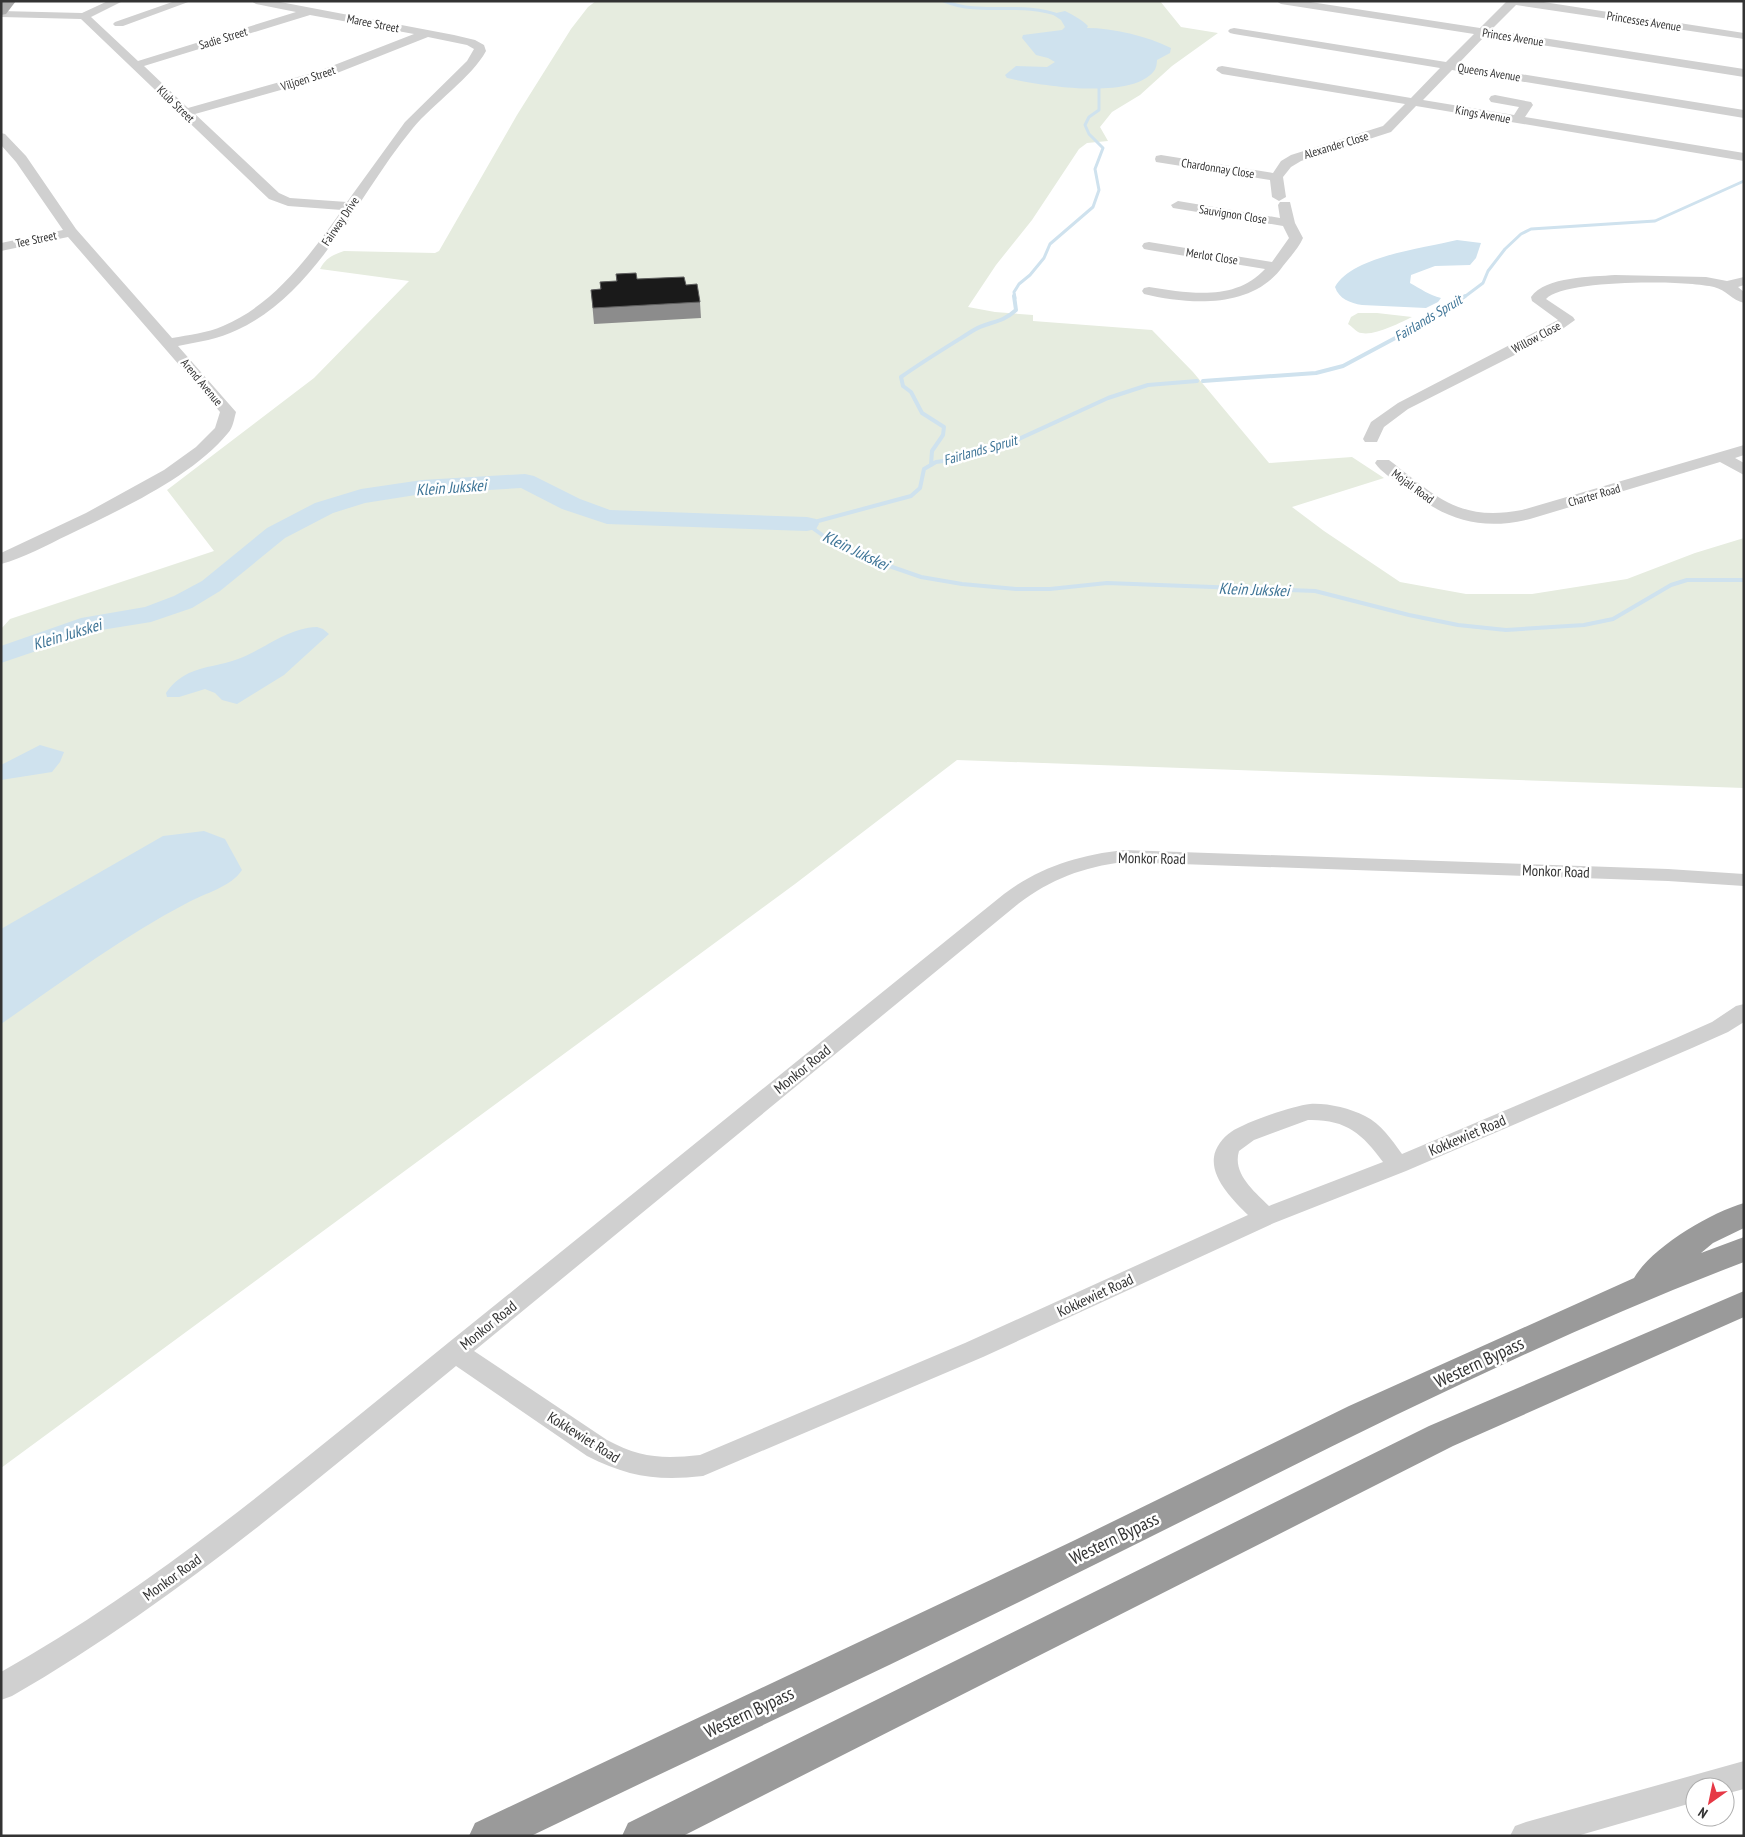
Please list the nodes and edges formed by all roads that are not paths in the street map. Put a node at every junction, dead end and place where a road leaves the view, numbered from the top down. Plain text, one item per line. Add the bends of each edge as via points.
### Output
1 (9, 1) edge
2 (118, 1) edge
3 (186, 1) edge
4 (256, 1) edge
5 (1281, 1) edge
6 (1514, 1) edge
7 (310, 11) junction
8 (1, 12) edge
9 (84, 16) junction
10 (119, 24) dead end
11 (1234, 32) dead end
12 (427, 33) junction
13 (1482, 33) junction
14 (1744, 36) edge
15 (479, 54) joint
16 (136, 65) junction
17 (1450, 66) junction
18 (1222, 70) dead end
19 (1744, 73) edge
20 (1495, 99) dead end
21 (1413, 102) junction
22 (185, 113) junction
23 (1744, 114) edge
24 (1517, 119) junction
25 (1, 137) edge
26 (1744, 157) edge
27 (1161, 159) dead end
28 (1276, 177) junction
29 (350, 206) junction
30 (1178, 206) dead end
31 (1288, 223) junction
32 (71, 232) junction
33 (1149, 246) dead end
34 (1, 247) edge
35 (1276, 267) junction
36 (1744, 281) edge
37 (1726, 285) junction
38 (1149, 291) dead end
39 (1744, 300) edge
40 (170, 343) junction
41 (1371, 439) dead end
42 (1744, 450) edge
43 (1722, 457) junction
44 (1383, 464) dead end
45 (1744, 470) edge
46 (1444, 508) joint
47 (1, 559) edge
48 (1744, 880) edge
49 (1744, 1011) edge
50 (1398, 1165) junction
51 (1744, 1214) edge
52 (1265, 1217) junction
53 (1744, 1249) edge
54 (1639, 1289) junction
55 (1744, 1304) edge
56 (455, 1352) junction
57 (1, 1687) edge
58 (1685, 1790) edge
59 (489, 1836) edge
60 (642, 1836) edge
61 (1526, 1836) edge

1 - 8 main road
2 - 9 street
3 - 10 street
4 - 7 street, Maree Street
5 - 13 street, Princes Avenue
6 - 13 street, Alexander Close
6 - 14 street, Princesses Avenue
7 - 12 street, Maree Street
7 - 16 street, Sadie Street
8 - 9 street
9 - 16 street, Klub Street
11 - 17 street, Queens Avenue
12 - 15 street, Maree Street via 477,45
12 - 22 street, Viljoen Street via 323,74
13 - 17 street, Alexander Close
13 - 19 street, Princes Avenue
15 - 29 street, Fairway Drive via 409,125
16 - 22 street, Klub Street
17 - 21 street, Alexander Close
17 - 23 street, Queens Avenue
18 - 21 street, Kings Avenue
20 - 24 street via 1527,105
21 - 24 street, Kings Avenue
21 - 28 street, Alexander Close via 1387,129 1296,158 1286,164
22 - 29 street, Klub Street via 280,199
24 - 26 street, Kings Avenue
25 - 32 street, Arend Avenue via 21,159
27 - 28 street, Chardonnay Close
28 - 31 street
29 - 40 street, Fairway Drive via 327,243 273,301 222,331
30 - 31 street, Sauvignon Close
31 - 35 street via 1296,238
32 - 34 street, Tee Street
32 - 40 street, Arend Avenue
33 - 35 street, Merlot Close
35 - 38 street via 1259,283 1218,298
36 - 37 street, Willow Close
37 - 39 street
37 - 41 street, Willow Close via 1708,281 1605,280 1566,284 1546,290 1538,297 1539,301 1568,320 1403,406 1377,425
40 - 47 street, Arend Avenue via 228,412 228,422 217,438 141,492
42 - 43 street, Charter Road
43 - 45 street
43 - 46 street, Charter Road via 1512,518 1484,520
44 - 46 street, Mojali Road
48 - 56 street, Monkor Road via 1124,856 1060,869 1023,889
49 - 50 street, Kokkewiet Road via 1720,1027
50 - 52 street, Kokkewiet Road
50 - 52 street via 1370,1131 1357,1121 1323,1112 1306,1112 1240,1138 1228,1148 1225,1160 1228,1173
51 - 54 highway via 1702,1235
52 - 56 street, Kokkewiet Road via 974,1350 703,1466 657,1469 619,1460
53 - 54 highway, Western Bypass
54 - 59 highway, Western Bypass via 1361,1416 1086,1552
55 - 60 highway via 1442,1436
56 - 57 street, Monkor Road via 201,1556 99,1627
58 - 61 street

